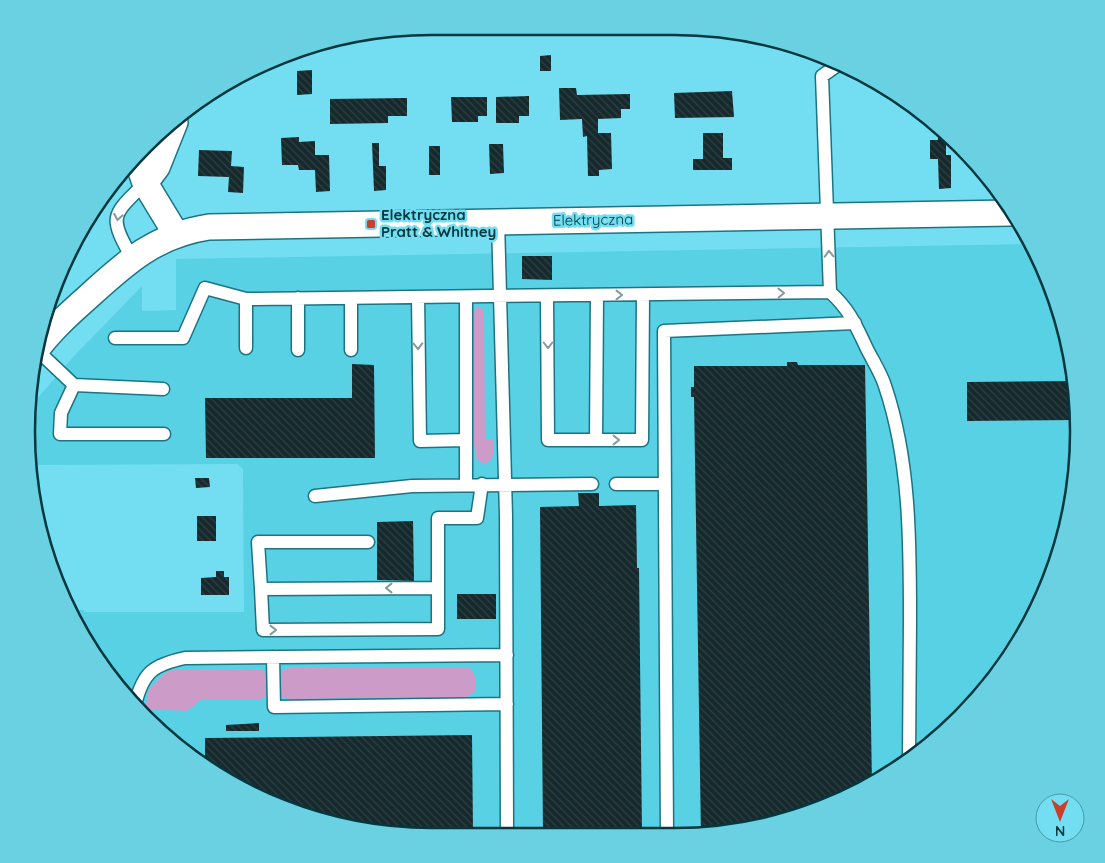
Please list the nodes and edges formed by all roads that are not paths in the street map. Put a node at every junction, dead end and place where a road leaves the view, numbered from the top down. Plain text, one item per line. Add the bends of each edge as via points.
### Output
1 (833, 68) edge
2 (171, 132) edge
3 (138, 164) edge
4 (145, 183) junction
5 (1004, 213) edge
6 (828, 215) junction
7 (498, 221) junction
8 (176, 234) junction
9 (132, 258) junction
10 (830, 292) junction
11 (596, 295) junction
12 (642, 295) junction
13 (466, 296) junction
14 (500, 296) junction
15 (547, 296) junction
16 (418, 297) junction
17 (298, 298) junction
18 (350, 298) junction
19 (246, 299) junction
20 (855, 323) junction
21 (48, 335) edge
22 (115, 338) dead end
23 (246, 348) dead end
24 (298, 350) dead end
25 (351, 350) dead end
26 (43, 355) edge
27 (74, 385) junction
28 (163, 390) dead end
29 (164, 434) dead end
30 (466, 440) junction
31 (596, 440) junction
32 (482, 484) junction
33 (505, 484) junction
34 (592, 484) dead end
35 (616, 484) dead end
36 (665, 484) junction
37 (466, 485) junction
38 (315, 496) dead end
39 (368, 542) dead end
40 (438, 588) junction
41 (261, 589) junction
42 (507, 655) junction
43 (273, 657) junction
44 (137, 697) edge
45 (507, 704) junction
46 (909, 750) edge
47 (506, 828) edge
48 (667, 828) edge

1 - 6 lane via 822,76
2 - 4 street via 157,167
3 - 4 street
4 - 8 street
4 -> 9 lane via 116,216 119,234
5 - 6 street, Elektryczna
6 - 7 street, Elektryczna
10 -> 6 lane
7 - 8 street, Elektryczna via 209,227
7 - 14 lane
8 - 9 street, Elektryczna
9 - 21 street, Elektryczna
12 -> 10 lane
10 - 20 lane via 844,304
11 -> 12 lane
11 - 15 lane
11 - 31 lane
31 -> 12 lane via 642,440
13 - 14 lane
13 - 16 lane
13 - 30 lane
14 - 15 lane
14 - 33 lane
15 -> 31 lane via 548,440
16 - 18 lane
16 -> 30 lane via 420,441
17 - 18 lane
17 - 19 lane
17 - 24 lane
18 - 25 lane
19 - 22 lane via 204,288 183,338
19 - 23 lane
20 - 36 lane via 664,331
20 - 46 lane via 885,385 903,466 910,566
26 - 27 lane
27 - 28 lane
27 - 29 lane via 61,413 60,434
30 - 37 lane
32 - 33 lane
32 - 37 lane
32 - 40 lane via 477,518 438,518
33 - 34 lane
33 - 42 lane
35 - 36 lane
36 - 48 lane
37 - 38 lane via 412,486
39 - 41 lane via 258,542
40 -> 41 lane
41 -> 40 lane via 263,630 273,630 438,629
42 - 43 lane
42 - 45 lane
43 - 44 lane via 186,658 166,662 149,672
43 - 45 lane via 274,707
45 - 47 lane

